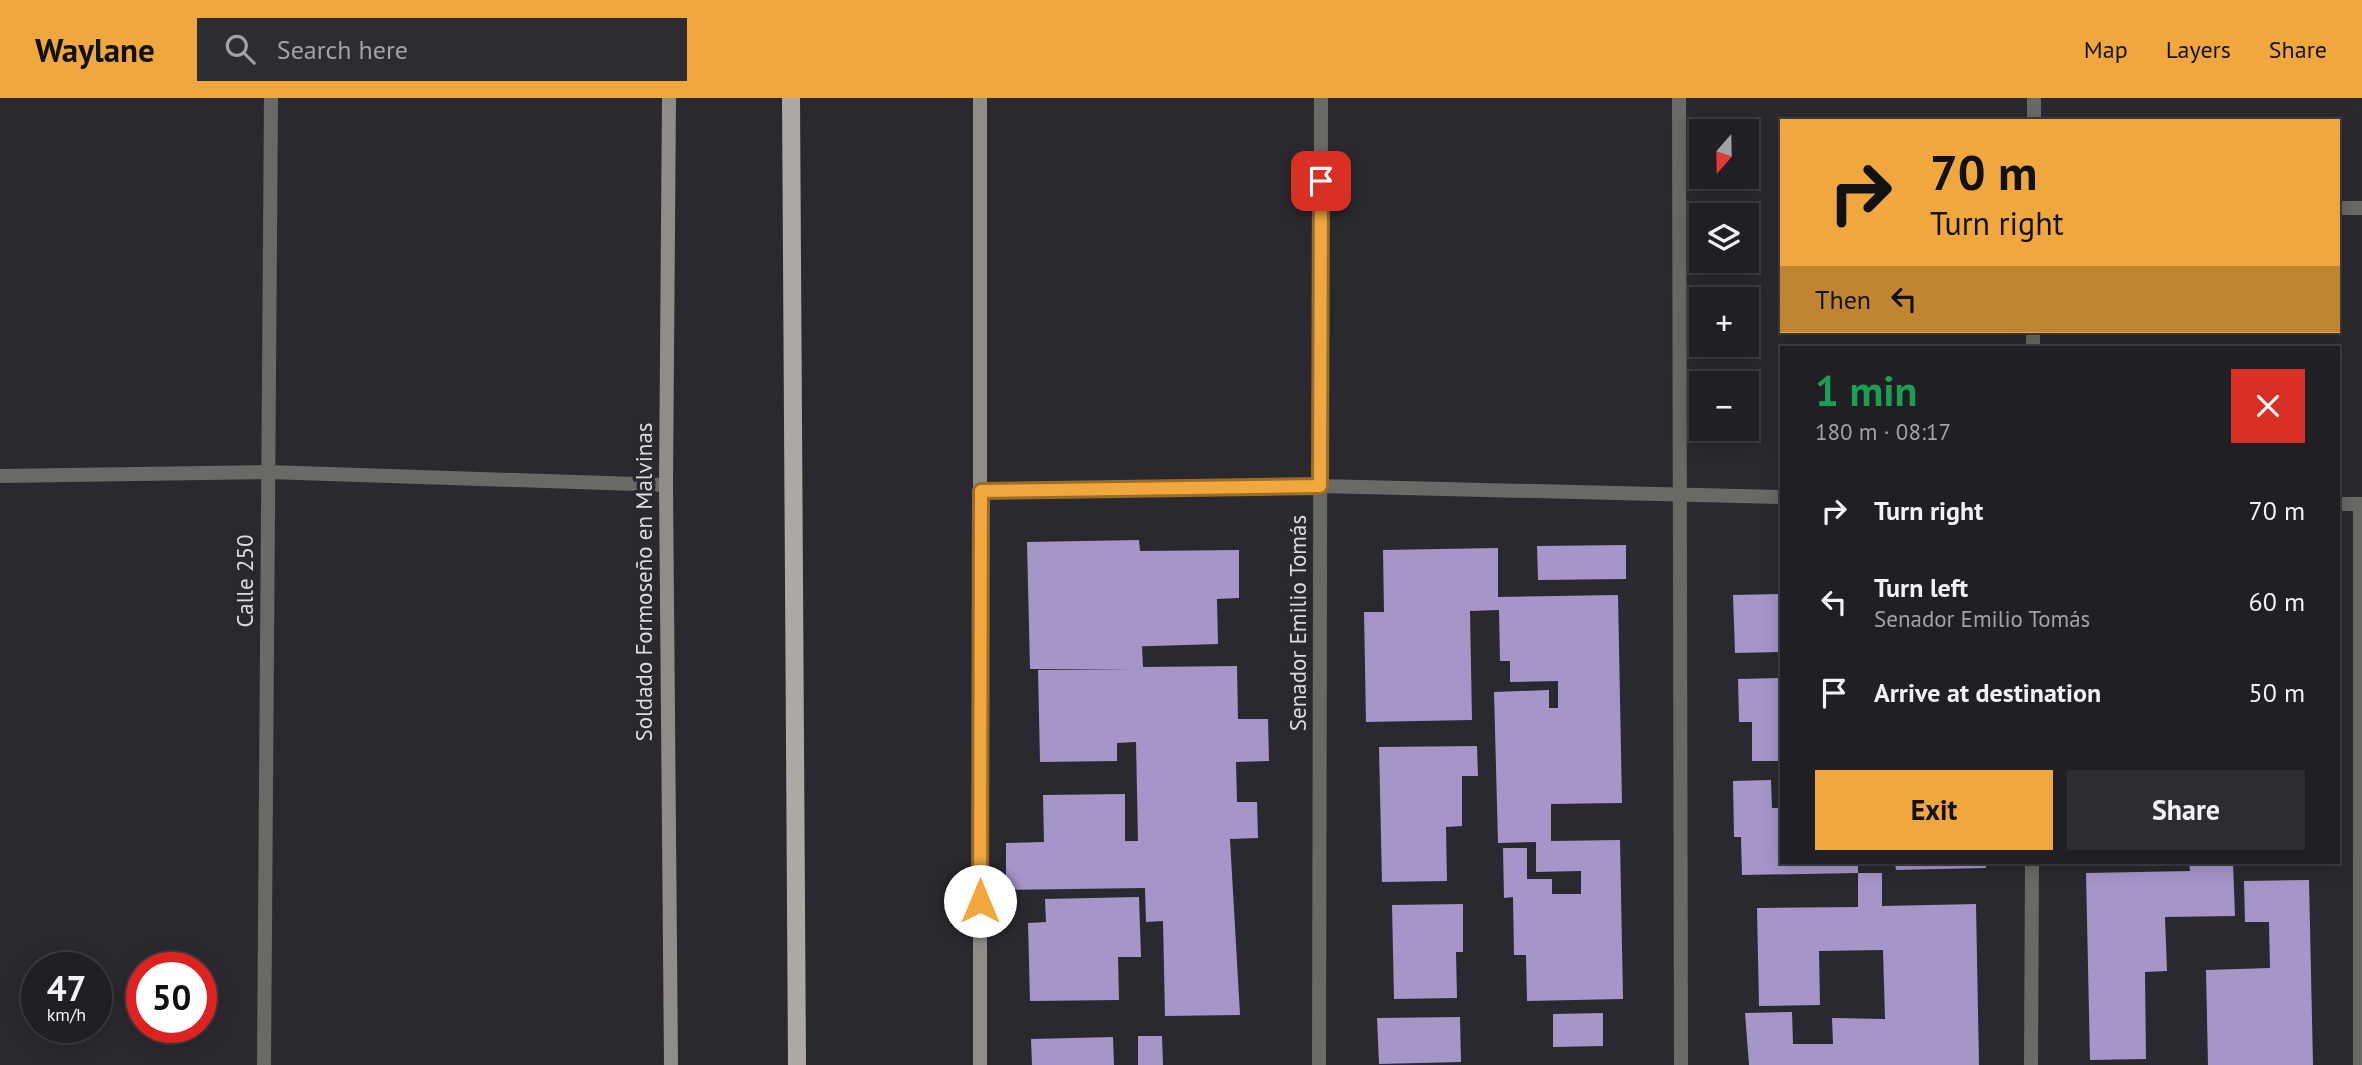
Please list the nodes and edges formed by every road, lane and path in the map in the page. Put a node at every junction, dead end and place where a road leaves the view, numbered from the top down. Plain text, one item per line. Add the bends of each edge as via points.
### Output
1 (271, 98) edge
2 (669, 98) edge
3 (791, 98) edge
4 (980, 98) edge
5 (1321, 98) edge
6 (1679, 98) edge
7 (2034, 98) edge
8 (2034, 119) edge
9 (2340, 208) edge
10 (2362, 208) edge
11 (268, 472) junction
12 (0, 476) edge
13 (666, 485) junction
14 (1320, 486) junction
15 (981, 491) junction
16 (1678, 494) junction
17 (1780, 497) edge
18 (2340, 504) edge
19 (2361, 505) edge
20 (2032, 864) edge
21 (264, 1065) edge
22 (671, 1065) edge
23 (797, 1065) edge
24 (980, 1065) edge
25 (1320, 1065) edge
26 (1681, 1065) edge
27 (2031, 1065) edge
28 (2360, 1065) edge

1 - 11 street, Calle 250
2 - 13 main road, Soldado Formoseño en Malvinas
3 - 23 main road
4 - 15 main road
5 - 14 street, Senador Emilio Tomás
6 - 16 street
7 - 8 street
9 - 10 street
11 - 12 street
11 - 13 street
11 - 21 street, Calle 250
13 - 22 main road, Soldado Formoseño en Malvinas
14 - 15 street
14 - 16 street
14 - 25 street, Senador Emilio Tomás
15 - 24 main road
16 - 17 street
16 - 26 street
18 - 19 street
19 - 28 street
20 - 27 street

